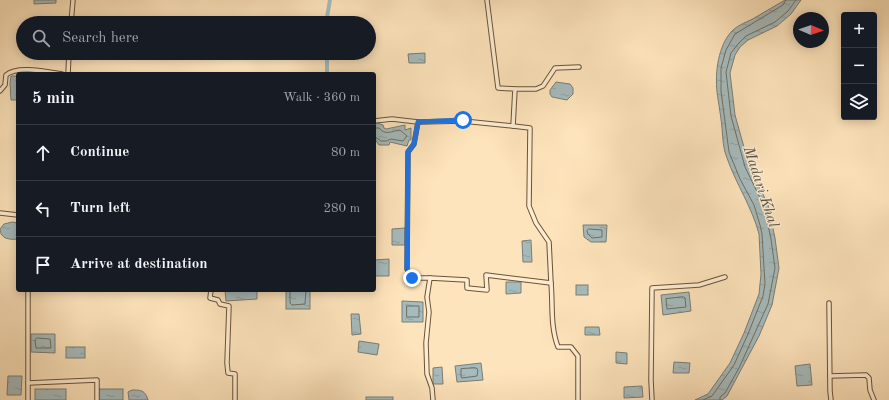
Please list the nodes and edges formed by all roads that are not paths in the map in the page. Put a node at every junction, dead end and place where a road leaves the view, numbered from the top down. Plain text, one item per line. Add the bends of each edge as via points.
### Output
1 (73, 0) edge
2 (487, 0) edge
3 (72, 16) edge
4 (69, 60) edge
5 (578, 66) dead end
6 (51, 72) edge
7 (68, 72) edge
8 (515, 89) junction
9 (0, 91) edge
10 (376, 121) edge
11 (418, 122) junction
12 (513, 126) junction
13 (0, 213) edge
14 (16, 215) edge
15 (725, 277) dead end
16 (430, 278) junction
17 (551, 283) junction
18 (28, 292) edge
19 (211, 292) edge
20 (828, 303) dead end
21 (830, 376) junction
22 (28, 383) junction
23 (28, 400) edge
24 (96, 400) edge
25 (235, 400) edge
26 (433, 400) edge
27 (578, 400) edge
28 (652, 400) edge
29 (831, 400) edge
30 (874, 400) edge

1 - 3 street
2 - 8 street via 498,88
4 - 7 street
5 - 8 street via 556,68 543,86 536,89
6 - 9 street via 9,72
8 - 12 street
10 - 11 street via 392,119
11 - 12 street via 463,120
11 - 16 street via 414,144 408,152 407,269 412,278
12 - 17 street via 530,128 529,206 536,223 550,242
13 - 14 street
15 - 28 street via 699,285 652,288
16 - 17 street via 466,280 467,288 487,290 486,275
16 - 26 street via 426,343 427,374
17 - 27 street via 552,320 558,347 571,347 578,356
18 - 22 street
19 - 25 street via 210,298 229,306 227,363 228,373 236,374
20 - 21 street
21 - 29 street
21 - 30 street via 866,375
22 - 23 street
22 - 24 street via 96,380

